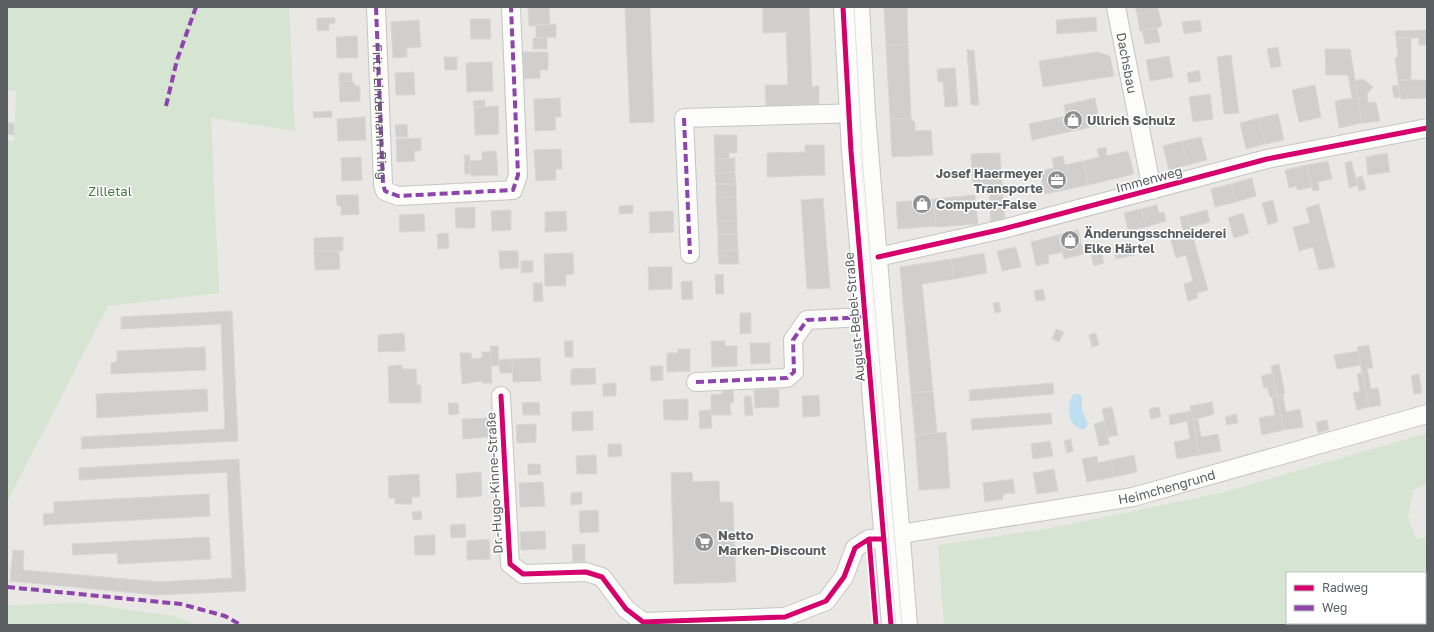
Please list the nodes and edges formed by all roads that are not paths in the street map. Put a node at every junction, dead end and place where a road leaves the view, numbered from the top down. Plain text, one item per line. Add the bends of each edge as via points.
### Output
1 (376, 7) edge
2 (511, 7) edge
3 (843, 7) edge
4 (860, 7) edge
5 (1116, 7) edge
6 (858, 113) junction
7 (1427, 128) edge
8 (1152, 190) junction
9 (690, 254) dead end
10 (878, 257) junction
11 (865, 317) junction
12 (696, 382) dead end
13 (501, 396) dead end
14 (1427, 414) edge
15 (892, 537) junction
16 (891, 625) edge
17 (908, 625) edge

1 - 2 street, Fritz-Lindemann-Ring via 383,184 385,191 398,196 513,190 518,175
3 - 6 street, August-Bebel-Straße
4 - 6 street, August-Bebel-Straße
5 - 8 street, Dachsbau
6 - 9 street via 684,118
6 - 10 street, August-Bebel-Straße
6 - 11 street, August-Bebel-Straße
7 - 8 street, Immenweg via 1267,159
8 - 10 street, Immenweg via 1003,230
10 - 15 street, August-Bebel-Straße
11 - 12 street via 807,320 793,340 794,372 787,378
11 - 15 street, August-Bebel-Straße
13 - 15 street, Dr.-Hugo-Kinne-Straße via 510,564 523,574 586,572 602,577 626,609 643,622 784,617 826,601 844,578 854,548 869,539
14 - 15 street, Heimchengrund via 1133,497
15 - 16 street, August-Bebel-Straße
15 - 17 street, August-Bebel-Straße

